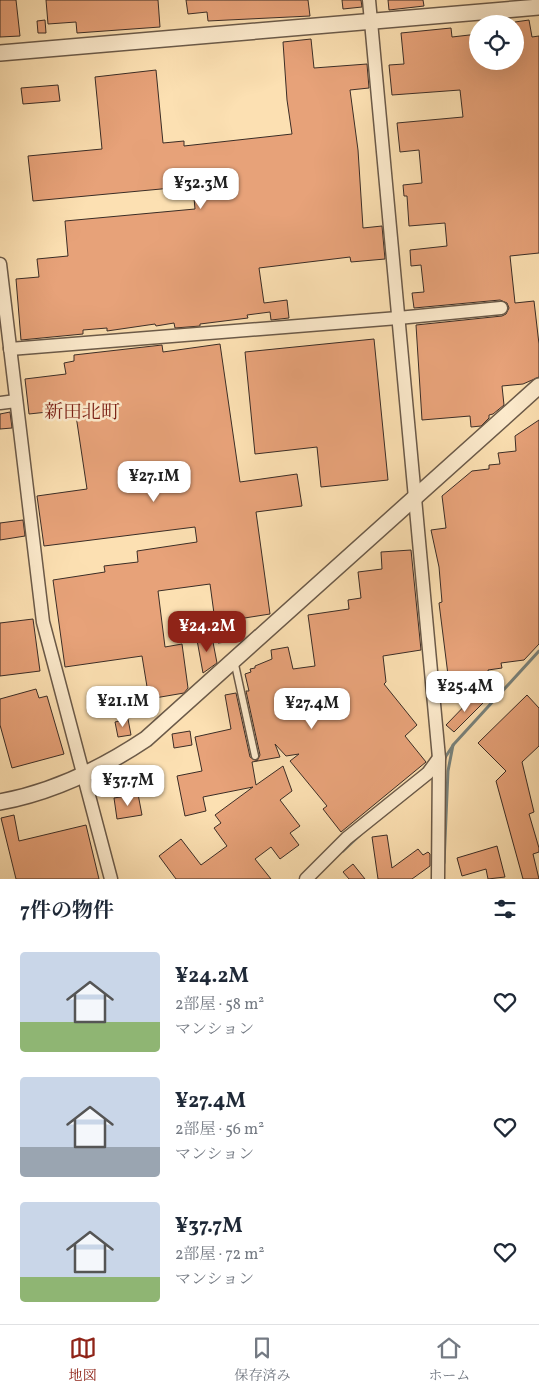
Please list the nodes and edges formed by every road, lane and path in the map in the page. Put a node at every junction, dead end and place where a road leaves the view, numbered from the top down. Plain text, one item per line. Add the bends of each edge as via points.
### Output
1 (368, 0) edge
2 (539, 7) edge
3 (370, 20) junction
4 (0, 53) edge
5 (0, 264) edge
6 (2, 303) edge
7 (502, 308) dead end
8 (398, 318) junction
9 (10, 349) junction
10 (539, 386) edge
11 (16, 401) junction
12 (0, 403) edge
13 (414, 500) junction
14 (234, 660) junction
15 (255, 756) dead end
16 (439, 758) junction
17 (83, 775) junction
18 (0, 802) edge
19 (111, 879) edge
20 (306, 879) edge
21 (438, 879) edge

1 - 3 street
2 - 3 street
3 - 4 street
3 - 8 street
5 - 6 street
6 - 9 street
7 - 8 street
8 - 9 street
8 - 13 street
9 - 11 street
10 - 13 street
11 - 12 street
11 - 17 street via 43,622
13 - 14 street
13 - 16 street
14 - 15 lane
14 - 17 street via 146,739
16 - 20 street via 428,773 347,838
16 - 21 street
17 - 18 street via 52,789
17 - 19 street

